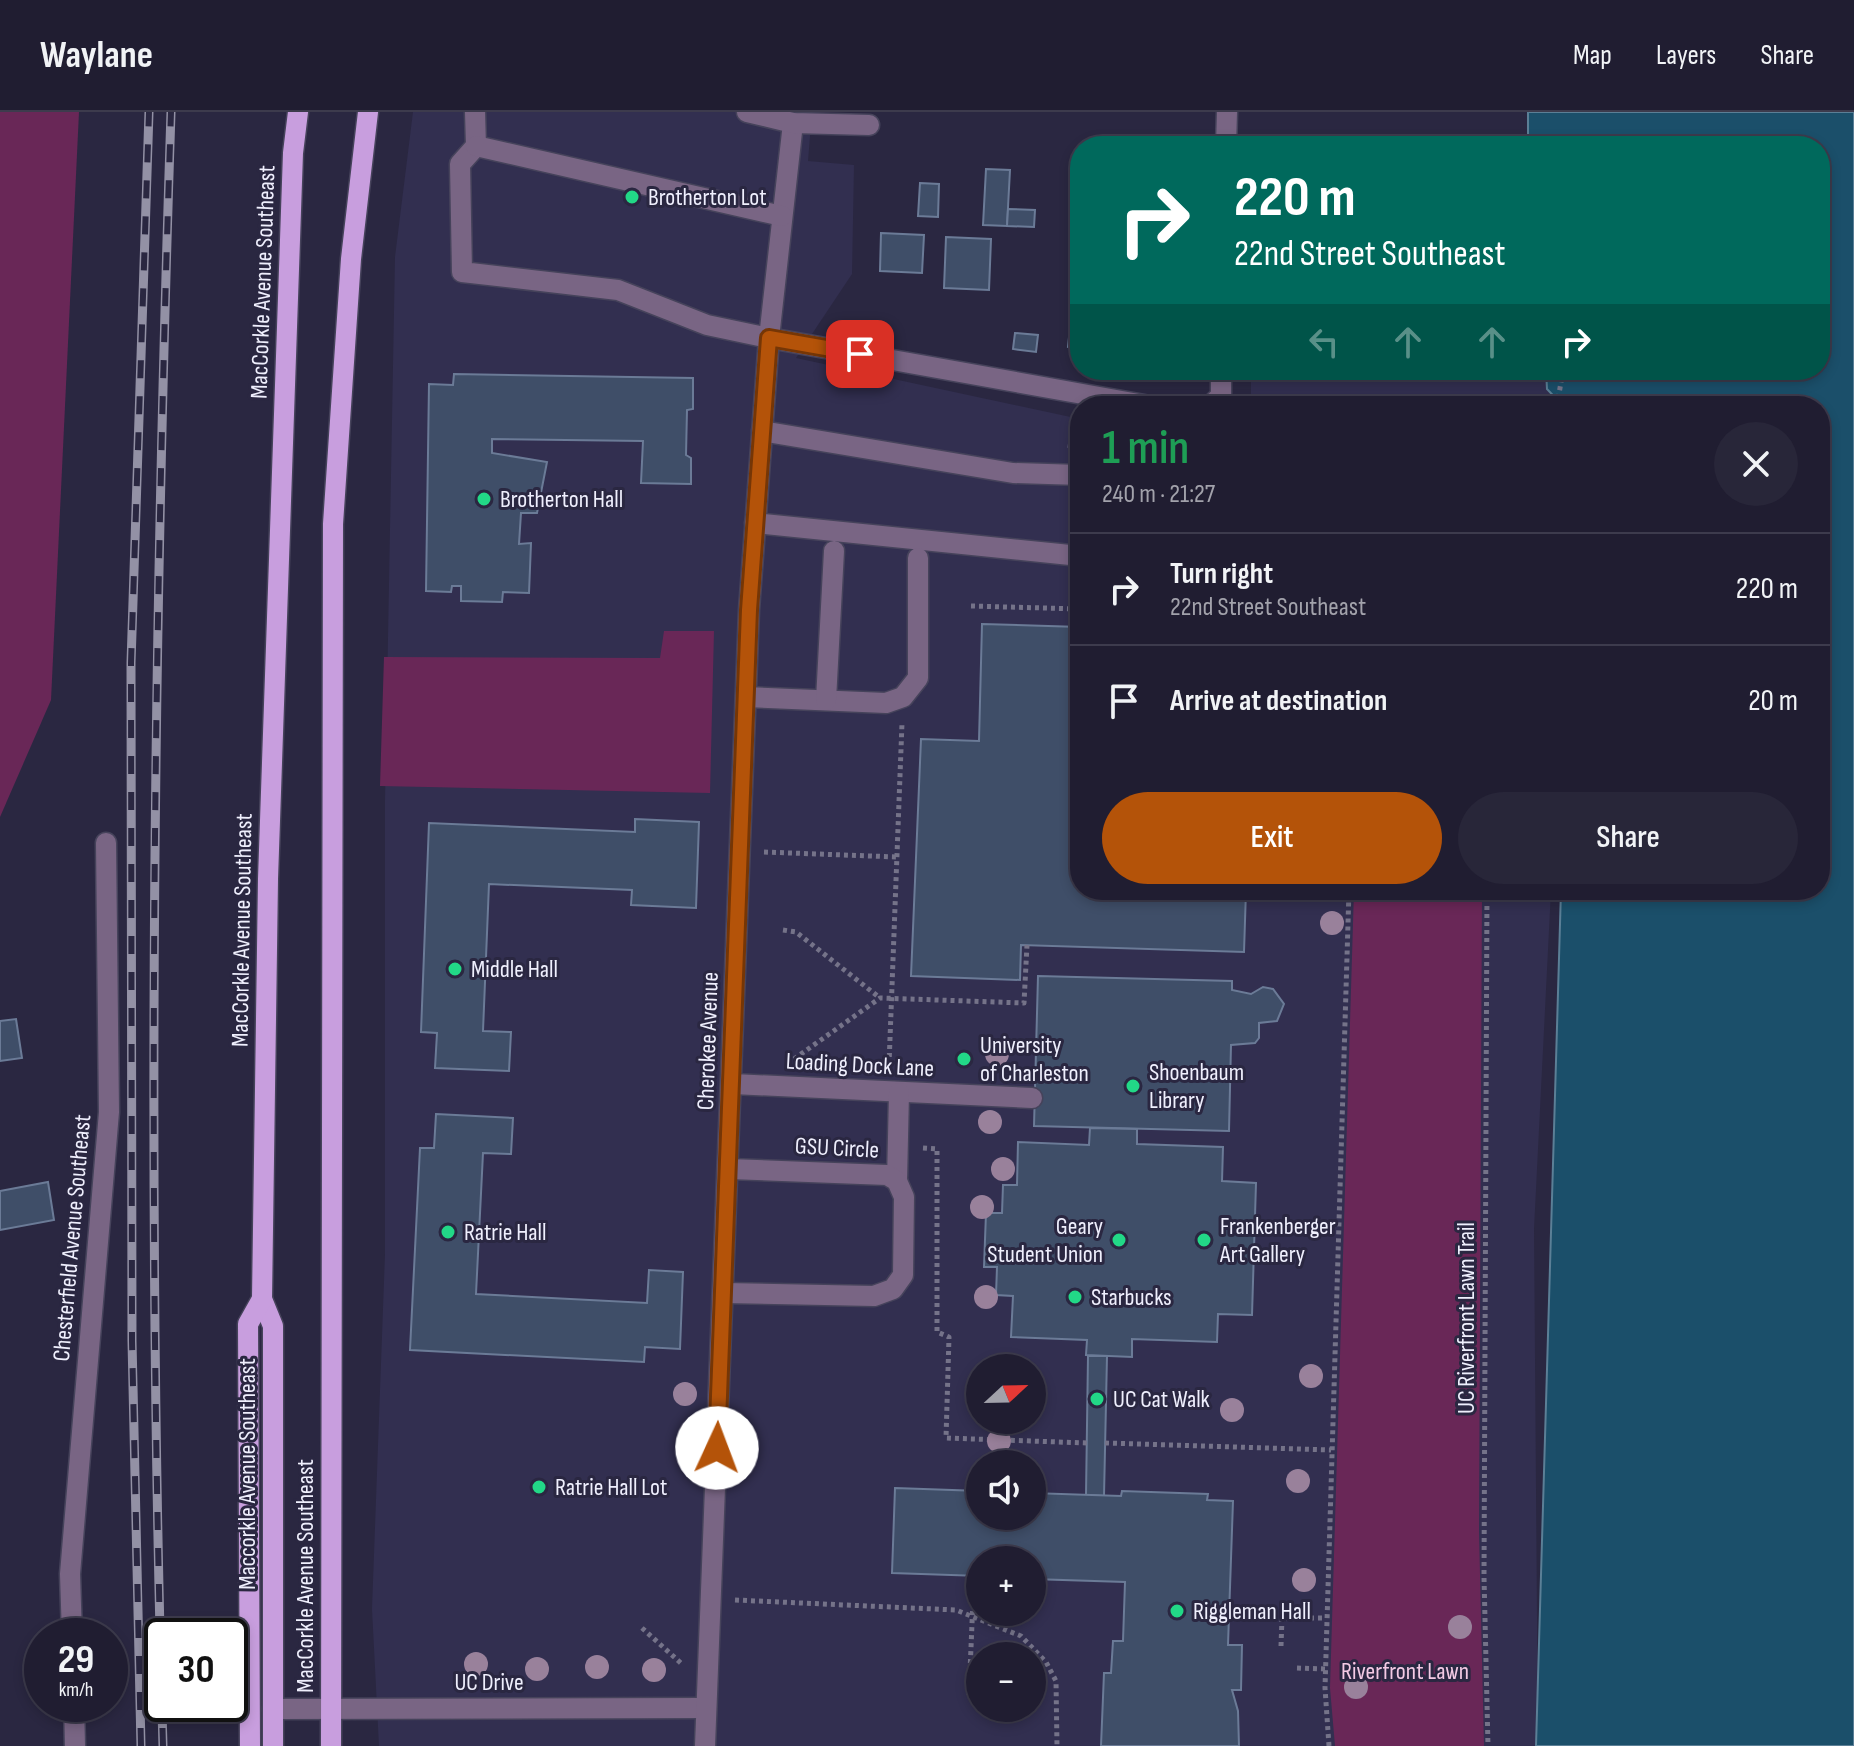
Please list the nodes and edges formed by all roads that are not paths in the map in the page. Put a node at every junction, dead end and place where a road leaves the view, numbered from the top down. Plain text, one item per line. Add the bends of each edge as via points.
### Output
1 (298, 112) edge
2 (368, 112) edge
3 (475, 112) edge
4 (747, 112) edge
5 (1227, 112) edge
6 (793, 123) junction
7 (869, 125) dead end
8 (1226, 136) edge
9 (476, 146) junction
10 (782, 216) junction
11 (769, 338) junction
12 (1094, 396) edge
13 (762, 431) junction
14 (1070, 475) edge
15 (755, 523) junction
16 (834, 551) dead end
17 (1070, 555) edge
18 (918, 558) dead end
19 (746, 697) junction
20 (826, 700) junction
21 (106, 843) dead end
22 (733, 1084) junction
23 (899, 1093) junction
24 (1032, 1098) dead end
25 (729, 1169) junction
26 (897, 1181) junction
27 (724, 1293) junction
28 (262, 1299) junction
29 (71, 1618) edge
30 (331, 1708) junction
31 (705, 1708) junction
32 (273, 1709) junction
33 (74, 1722) edge
34 (75, 1746) edge
35 (250, 1746) edge
36 (273, 1746) edge
37 (331, 1746) edge
38 (705, 1746) edge

1 - 28 main road, MacCorkle Avenue Southeast via 268,879
2 - 30 main road, MacCorkle Avenue Southeast via 351,259 333,524
3 - 9 street
4 - 6 street
5 - 8 street
6 - 7 street
6 - 10 street, Cherokee Avenue
9 - 10 street
9 - 11 street via 460,164 462,272 618,290 707,325
10 - 11 street, Cherokee Avenue
11 - 12 street
11 - 13 street, Cherokee Avenue
13 - 14 street via 1013,473
13 - 15 street, Cherokee Avenue
15 - 17 street
15 - 19 street, Cherokee Avenue
16 - 20 street
18 - 20 street via 918,678 913,689 886,703
19 - 20 street
19 - 22 street, Cherokee Avenue
21 - 29 street, Chesterfield Avenue Southeast via 109,1112 70,1574
22 - 23 street, Loading Dock Lane
22 - 25 street, Cherokee Avenue
23 - 24 street, Loading Dock Lane
23 - 26 street
25 - 26 street, GSU Circle via 887,1175
25 - 27 street, Cherokee Avenue
26 - 27 street, GSU Circle via 904,1197 903,1275 893,1289 874,1296
27 - 31 street, Cherokee Avenue
28 - 32 main road, Maccorkle Avenue Southeast via 273,1326
28 - 35 main road, MacCorkle Avenue Southeast via 248,1324
30 - 31 street, UC Drive
30 - 32 street, UC Drive
30 - 37 main road, MacCorkle Avenue Southeast
31 - 38 street, Cherokee Avenue
32 - 36 main road, Maccorkle Avenue Southeast
33 - 34 street

